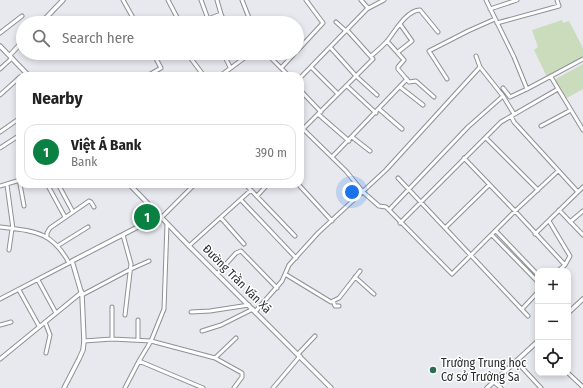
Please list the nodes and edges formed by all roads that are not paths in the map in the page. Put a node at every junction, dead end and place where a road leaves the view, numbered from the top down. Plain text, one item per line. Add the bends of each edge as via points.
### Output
1 (63, 0) edge
2 (123, 0) edge
3 (168, 0) edge
4 (201, 0) edge
5 (217, 0) edge
6 (242, 0) edge
7 (306, 0) edge
8 (361, 0) edge
9 (384, 0) edge
10 (486, 0) edge
11 (517, 0) edge
12 (557, 0) edge
13 (368, 8) junction
14 (490, 9) junction
15 (221, 14) joint
16 (48, 16) edge
17 (132, 16) edge
18 (176, 16) edge
19 (207, 16) edge
20 (216, 16) edge
21 (248, 16) edge
22 (495, 19) junction
23 (16, 21) edge
24 (336, 22) dead end
25 (497, 23) junction
26 (400, 24) junction
27 (346, 31) junction
28 (438, 32) dead end
29 (0, 33) edge
30 (387, 41) junction
31 (304, 43) edge
32 (0, 46) edge
33 (330, 47) junction
34 (3, 49) junction
35 (16, 50) edge
36 (0, 52) edge
37 (398, 52) junction
38 (11, 56) junction
39 (371, 56) junction
40 (476, 56) dead end
41 (583, 59) edge
42 (157, 60) edge
43 (192, 60) edge
44 (227, 60) edge
45 (241, 60) edge
46 (273, 60) edge
47 (288, 60) edge
48 (230, 67) junction
49 (311, 67) junction
50 (480, 67) junction
51 (281, 68) junction
52 (0, 69) edge
53 (26, 72) edge
54 (154, 72) edge
55 (201, 72) edge
56 (224, 72) edge
57 (285, 72) edge
58 (304, 74) edge
59 (356, 76) junction
60 (551, 77) junction
61 (406, 79) junction
62 (447, 79) dead end
63 (16, 81) edge
64 (347, 86) junction
65 (400, 87) junction
66 (503, 88) dead end
67 (526, 88) junction
68 (558, 89) junction
69 (0, 94) edge
70 (338, 94) junction
71 (304, 95) edge
72 (377, 95) dead end
73 (502, 96) junction
74 (434, 97) dead end
75 (423, 105) dead end
76 (379, 109) junction
77 (571, 110) junction
78 (320, 113) junction
79 (376, 113) junction
80 (512, 115) junction
81 (16, 121) edge
82 (304, 126) edge
83 (541, 126) dead end
84 (402, 129) dead end
85 (583, 130) edge
86 (304, 131) edge
87 (0, 132) edge
88 (352, 137) junction
89 (16, 138) edge
90 (486, 138) junction
91 (349, 141) junction
92 (0, 148) edge
93 (370, 152) dead end
94 (332, 157) junction
95 (464, 158) junction
96 (558, 171) junction
97 (398, 178) dead end
98 (16, 182) edge
99 (7, 185) junction
100 (489, 185) junction
101 (0, 186) edge
102 (583, 187) edge
103 (21, 188) edge
104 (49, 188) edge
105 (60, 188) edge
106 (133, 188) edge
107 (191, 188) edge
108 (264, 188) edge
109 (302, 188) edge
110 (251, 190) joint
111 (409, 190) junction
112 (538, 190) junction
113 (363, 192) junction
114 (578, 192) junction
115 (256, 196) junction
116 (241, 200) junction
117 (421, 203) junction
118 (24, 206) dead end
119 (94, 207) dead end
120 (389, 210) junction
121 (516, 210) junction
122 (560, 210) junction
123 (583, 211) edge
124 (73, 212) junction
125 (65, 217) junction
126 (160, 217) junction
127 (221, 218) junction
128 (332, 221) junction
129 (549, 221) junction
130 (400, 222) junction
131 (570, 222) junction
132 (167, 224) junction
133 (88, 227) dead end
134 (0, 228) edge
135 (445, 228) junction
136 (12, 229) junction
137 (496, 231) junction
138 (535, 234) junction
139 (123, 235) junction
140 (492, 235) junction
141 (583, 235) edge
142 (47, 236) junction
143 (295, 236) dead end
144 (244, 244) dead end
145 (59, 245) junction
146 (189, 246) junction
147 (9, 250) dead end
148 (471, 255) junction
149 (296, 258) junction
150 (149, 261) dead end
151 (71, 262) junction
152 (565, 265) junction
153 (562, 268) edge
154 (131, 269) junction
155 (360, 271) dead end
156 (535, 272) edge
157 (217, 274) junction
158 (285, 274) junction
159 (355, 277) junction
160 (535, 279) edge
161 (38, 280) junction
162 (277, 288) junction
163 (20, 290) junction
164 (82, 294) junction
165 (374, 294) dead end
166 (535, 295) edge
167 (0, 299) edge
168 (583, 299) edge
169 (333, 302) junction
170 (249, 305) junction
171 (112, 307) dead end
172 (336, 307) dead end
173 (571, 308) edge
174 (522, 309) junction
175 (254, 310) junction
176 (191, 312) dead end
177 (56, 313) junction
178 (125, 315) dead end
179 (528, 316) dead end
180 (138, 320) dead end
181 (11, 322) dead end
182 (45, 322) junction
183 (0, 325) edge
184 (39, 326) junction
185 (202, 331) dead end
186 (315, 336) dead end
187 (236, 338) dead end
188 (112, 339) junction
189 (138, 340) junction
190 (84, 341) junction
191 (151, 341) junction
192 (535, 345) edge
193 (46, 353) dead end
194 (299, 355) junction
195 (215, 358) junction
196 (0, 359) edge
197 (139, 361) junction
198 (516, 361) junction
199 (571, 376) edge
200 (494, 382) junction
201 (583, 387) edge
202 (64, 388) edge
203 (125, 388) edge
204 (203, 388) edge
205 (234, 388) edge
206 (273, 388) edge
207 (331, 388) edge
208 (487, 388) edge
209 (501, 388) edge
210 (541, 388) edge

1 - 16 street
2 - 17 street
3 - 18 street
4 - 19 street
5 - 15 street
6 - 21 street
7 - 31 street via 323,23
8 - 13 street
9 - 13 street
10 - 14 street
11 - 14 street
12 - 25 street via 559,6
13 - 27 street
14 - 22 street
15 - 20 street
22 - 25 street
22 - 62 street via 430,51
23 - 29 street
24 - 27 street
25 - 67 street
26 - 28 street via 420,10
26 - 30 street
26 - 37 street via 412,40
27 - 33 street
27 - 39 street
30 - 37 street
30 - 39 street
32 - 34 street
33 - 49 street
33 - 59 street
34 - 36 street
34 - 38 street
35 - 38 street
37 - 61 street via 404,60 397,68
38 - 52 street
38 - 53 street
39 - 59 street via 373,59
40 - 50 street
41 - 60 street
42 - 54 street via 161,68
43 - 55 street
44 - 48 street
45 - 48 street
46 - 51 street
47 - 51 street
48 - 56 street
49 - 58 street
49 - 70 street
50 - 73 street
50 - 113 street
51 - 57 street
59 - 64 street
59 - 72 street
60 - 67 street
60 - 68 street
61 - 65 street
61 - 74 street via 410,82 416,81
63 - 69 street
64 - 70 street
64 - 79 street
65 - 75 street
65 - 76 street
66 - 67 street via 510,97
68 - 77 street
68 - 80 street
70 - 78 street
71 - 78 street
73 - 80 street
73 - 111 street via 468,127
76 - 79 street
76 - 84 street
77 - 83 street
77 - 85 street
78 - 82 street
78 - 91 street
79 - 88 street
80 - 90 street via 501,122
80 - 96 street via 514,122
81 - 87 street
86 - 94 street
88 - 91 street
88 - 93 street
89 - 92 street
90 - 95 street
90 - 112 street
91 - 94 street
94 - 113 street
95 - 100 street
95 - 117 street
96 - 112 street
96 - 114 street
97 - 111 street
98 - 99 street
99 - 101 street
99 - 136 street
100 - 121 street
100 - 135 street
102 - 114 street
103 - 118 street
104 - 125 street
105 - 124 street
106 - 126 street, Đường Trần Văn Xã
107 - 126 street
108 - 115 street
109 - 128 street
110 - 115 street
110 - 116 street
111 - 117 street
111 - 120 street
112 - 121 street
113 - 120 street via 379,206
113 - 128 street
114 - 122 street
115 - 143 street
116 - 127 street
116 - 149 street
117 - 130 street
117 - 135 street
119 - 124 street via 90,201
120 - 130 street
121 - 137 street
121 - 138 street
122 - 129 street
122 - 131 street
123 - 131 street
124 - 125 street
125 - 142 street via 47,230
126 - 132 street, Đường Trần Văn Xã
126 - 139 street
127 - 144 street
127 - 146 street
128 - 149 street
129 - 138 street
129 - 152 street via 569,255
130 - 148 street via 452,274
131 - 141 street
132 - 146 street, Đường Trần Văn Xã
132 - 191 street via 165,302
133 - 145 street
134 - 136 street
135 - 148 street
136 - 142 street
136 - 147 street
137 - 140 street
137 - 156 street
138 - 152 street
139 - 151 street
139 - 154 street
140 - 148 street
140 - 160 street
142 - 145 street
145 - 151 street
146 - 157 street, Đường Trần Văn Xã
148 - 174 street
149 - 158 street via 286,269
150 - 154 street
151 - 161 street
151 - 164 street
152 - 153 street
154 - 164 street
154 - 178 street
155 - 159 street
157 - 162 street via 240,251
157 - 170 street, Đường Trần Văn Xã
158 - 162 street
158 - 169 street
159 - 165 street
159 - 169 street
161 - 163 street
161 - 177 street
162 - 175 street
163 - 167 street
163 - 184 street
164 - 177 street
164 - 190 street
166 - 174 street
168 - 173 street
169 - 172 street
170 - 175 street, Đường Trần Văn Xã
170 - 176 street
171 - 188 street
174 - 179 street
175 - 185 street
175 - 194 street, Đường Trần Văn Xã
177 - 182 street
180 - 189 street
181 - 183 street
182 - 184 street
182 - 193 street via 50,335
184 - 196 street
186 - 194 street
187 - 195 street
188 - 189 street
188 - 190 street
189 - 191 street
190 - 202 street via 79,359
191 - 195 street
191 - 197 street
192 - 198 street
194 - 206 street
194 - 207 street, Đường Trần Văn Xã
195 - 205 street via 242,373
197 - 203 street
197 - 204 street
198 - 200 street
198 - 210 street
199 - 201 street
200 - 208 street
200 - 209 street

